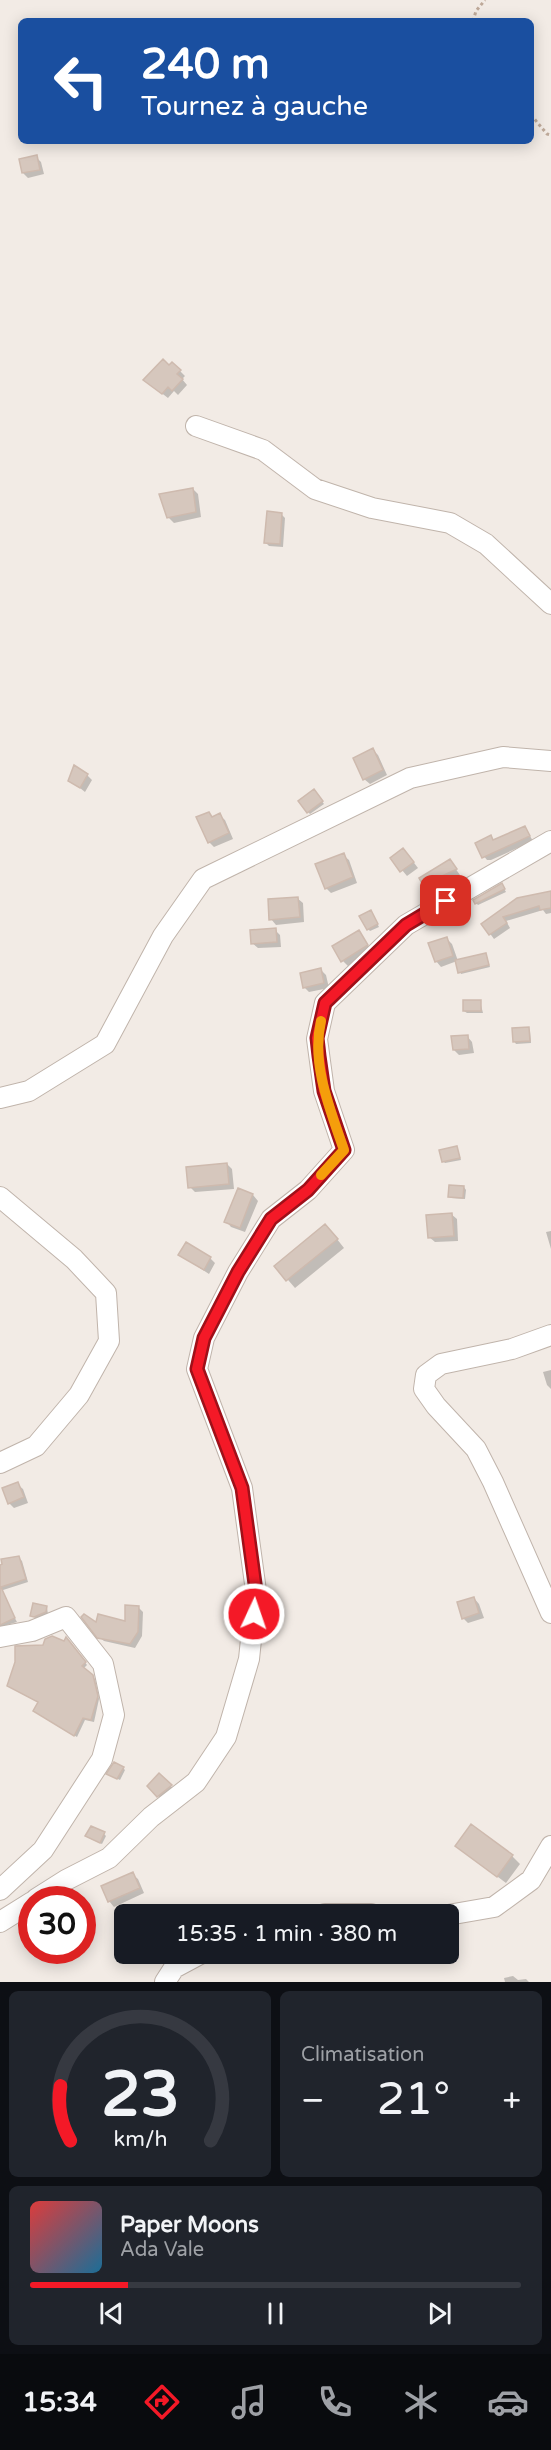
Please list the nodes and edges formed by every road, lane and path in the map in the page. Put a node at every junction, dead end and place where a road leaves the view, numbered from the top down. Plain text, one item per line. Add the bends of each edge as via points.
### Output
1 (485, 0) edge
2 (473, 18) edge
3 (534, 119) edge
4 (551, 135) edge
5 (196, 426) dead end
6 (551, 604) edge
7 (551, 762) edge
8 (551, 841) edge
9 (0, 1098) edge
10 (0, 1197) edge
11 (551, 1335) edge
12 (0, 1463) edge
13 (551, 1613) edge
14 (0, 1637) edge
15 (551, 1846) edge
16 (57, 1886) edge
17 (0, 1890) edge
18 (18, 1911) edge
19 (459, 1913) edge
20 (0, 1922) edge
21 (181, 1964) edge
22 (165, 1982) edge

1 - 2 path
3 - 4 path
5 - 6 street via 263,450 315,489 372,508 450,523 486,544
7 - 9 street via 503,757 410,778 203,879 163,936 105,1044 29,1091
8 - 16 street via 406,925 325,1003 317,1038 324,1091 344,1150 308,1190 271,1219 204,1338 197,1369 242,1488 256,1591 249,1659 226,1737 196,1782 151,1817 109,1858
10 - 12 street via 75,1259 106,1293 109,1341 79,1395 36,1446
11 - 13 street via 512,1349 441,1364 426,1375 424,1389 476,1449
14 - 17 street via 32,1631 66,1617 103,1664 114,1715 102,1759 43,1850
15 - 19 street via 531,1880 494,1907
18 - 20 street
21 - 22 street

